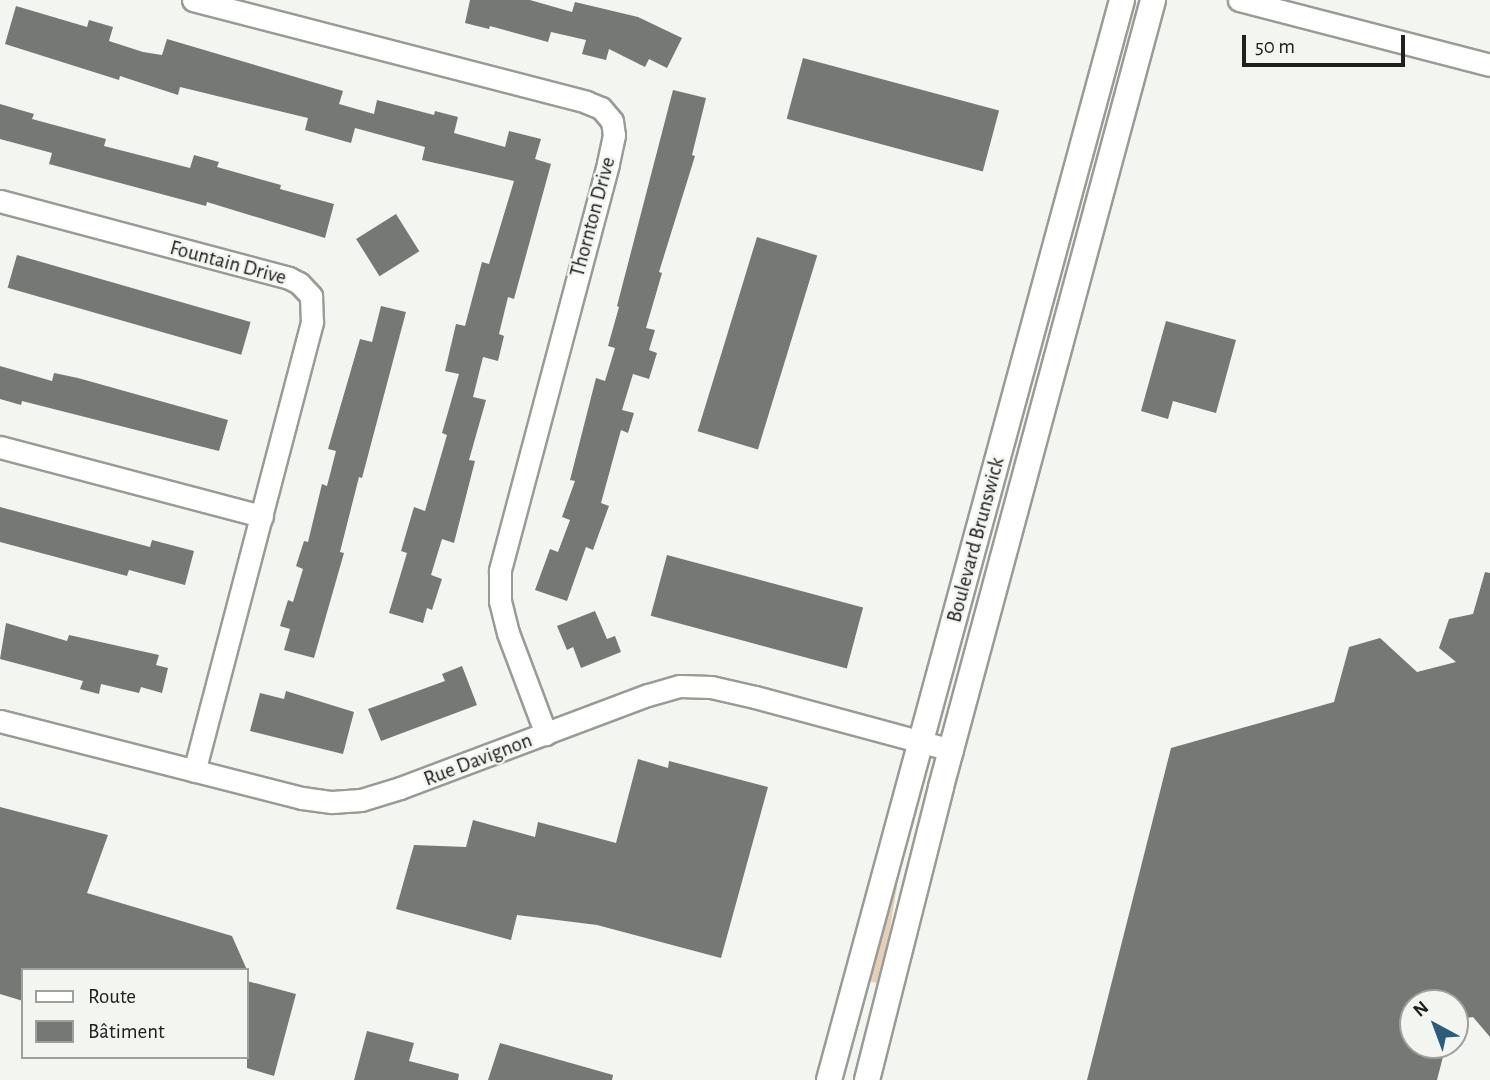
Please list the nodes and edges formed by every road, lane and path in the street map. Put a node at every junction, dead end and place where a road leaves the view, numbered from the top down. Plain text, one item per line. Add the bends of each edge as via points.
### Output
1 (193, 0) edge
2 (1122, 0) edge
3 (1153, 0) edge
4 (1239, 0) edge
5 (1490, 65) edge
6 (0, 201) edge
7 (0, 447) edge
8 (262, 516) junction
9 (0, 721) edge
10 (546, 734) junction
11 (920, 742) junction
12 (952, 750) junction
13 (194, 771) junction
14 (829, 1080) edge
15 (867, 1080) edge

1 - 10 street, Thornton Drive via 586,103 601,108 612,121 608,164 500,571 500,601 508,632
2 - 11 street, Boulevard Brunswick
3 - 12 street, Boulevard Brunswick
4 - 5 street
6 - 8 street, Fountain Drive via 289,278 306,289 314,303 312,322
7 - 8 street
8 - 13 street, Fountain Drive
9 - 13 street, Rue Davignon
10 - 11 street, Rue Davignon via 648,695 690,686 755,697
10 - 13 street, Rue Davignon via 400,789 346,802 302,798
11 - 12 street, Rue Davignon
11 - 14 street, Boulevard Brunswick
12 - 15 street, Boulevard Brunswick

